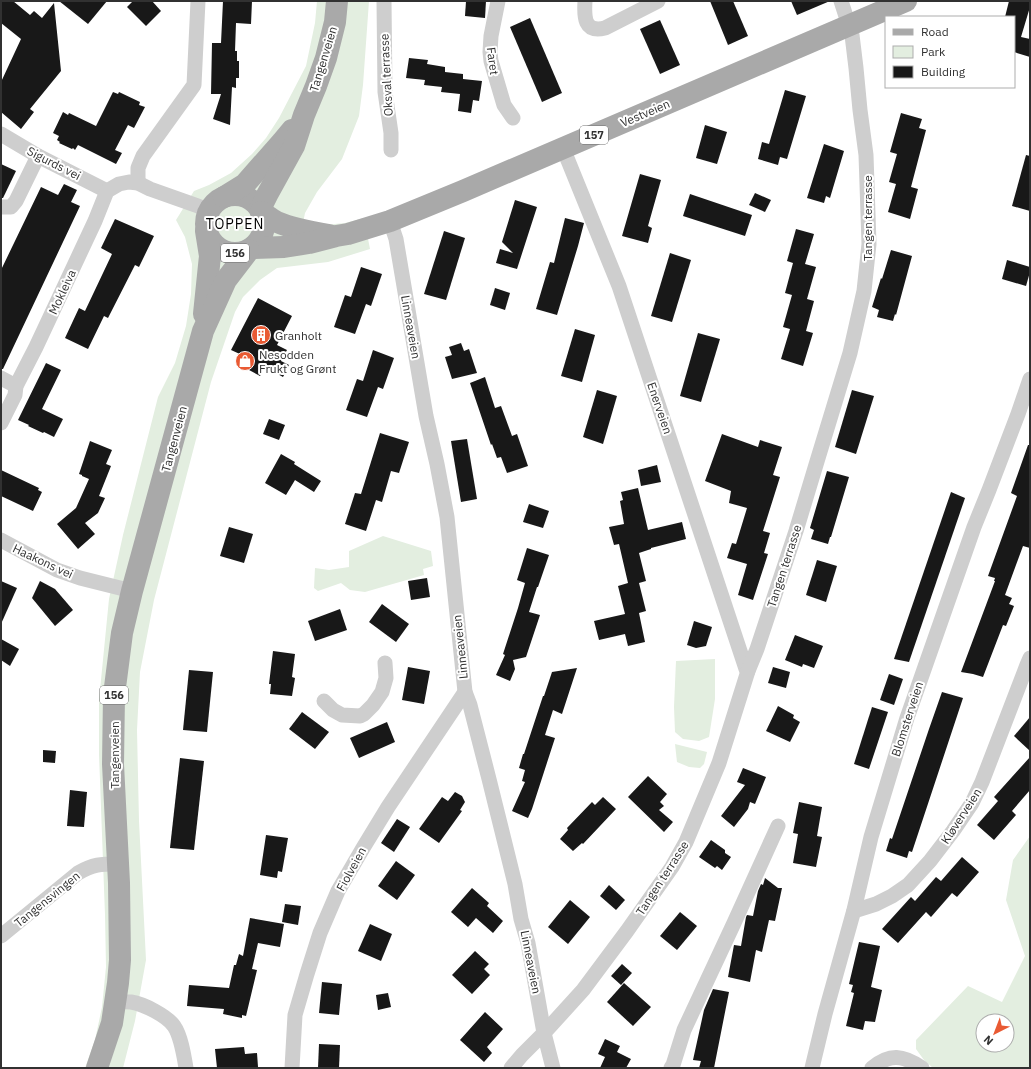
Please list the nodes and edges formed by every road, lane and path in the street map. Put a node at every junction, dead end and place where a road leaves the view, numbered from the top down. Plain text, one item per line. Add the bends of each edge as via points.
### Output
1 (198, 1) edge
2 (338, 1) edge
3 (384, 1) edge
4 (498, 1) edge
5 (585, 1) edge
6 (658, 1) edge
7 (841, 1) edge
8 (906, 1) edge
9 (849, 25) junction
10 (304, 115) junction
11 (513, 118) dead end
12 (1, 134) edge
13 (562, 148) junction
14 (391, 150) dead end
15 (38, 156) junction
16 (138, 182) junction
17 (107, 190) junction
18 (1, 207) edge
19 (260, 211) junction
20 (213, 213) junction
21 (390, 221) junction
22 (336, 236) junction
23 (250, 249) junction
24 (203, 331) junction
25 (1, 378) edge
26 (1030, 379) edge
27 (16, 386) junction
28 (1, 423) edge
29 (1, 540) edge
30 (132, 591) junction
31 (1030, 658) edge
32 (385, 663) dead end
33 (748, 671) junction
34 (465, 692) junction
35 (324, 701) dead end
36 (778, 826) dead end
37 (118, 864) junction
38 (854, 910) junction
39 (1, 936) edge
40 (116, 1001) junction
41 (544, 1033) junction
42 (674, 1067) edge
43 (97, 1068) edge
44 (186, 1068) edge
45 (292, 1068) edge
46 (511, 1068) edge
47 (553, 1068) edge
48 (812, 1068) edge
49 (872, 1068) edge
50 (922, 1068) edge

1 - 16 street via 194,85 143,156 138,168
2 - 10 main road, Tangenveien via 326,58
3 - 14 street, Oksval terrasse via 386,92
4 - 11 street, Faret via 491,36 491,61 504,105
5 - 6 street via 585,18 588,25 598,29 605,28
7 - 9 street, Tangen terrasse
8 - 9 main road, Vestveien / 157
9 - 13 main road, Vestveien / 157
9 - 33 street, Tangen terrasse via 866,155 870,244 864,291 850,353 796,531
10 - 19 main road, Tangenveien via 294,146
10 - 20 main road, Tangenveien via 245,184
12 - 15 street, Sigurds vei
13 - 21 main road, Vestveien / 157
13 - 33 street, Enerveien via 619,286
15 - 17 street, Sigurds vei
15 - 18 street via 16,201 11,207
16 - 17 street via 119,184
16 - 20 street
17 - 27 street, Mokleiva
19 - 20 main road via 249,198 234,195
19 - 22 main road, Vestveien / 157 via 290,226
19 - 23 main road, 156 via 264,226 259,240
20 - 23 main road, 156 via 212,242 217,248 231,253
20 - 24 main road, Tangenveien / 156
21 - 22 main road, Vestveien / 157
21 - 34 street, Linneaveien via 395,234 426,416 447,517
22 - 23 main road, Vestveien / 157 via 284,247
23 - 24 main road, Tangenveien / 156 via 226,280
24 - 30 main road, Tangenveien / 156
25 - 27 street
26 - 38 street, Blomsterveien via 974,526 907,718 871,837
27 - 28 street, Mokleiva via 15,395
29 - 30 street, Haakons vei via 57,570
30 - 37 main road, Tangenveien / 156 via 122,633 114,695 113,764
31 - 38 street, Kløverveien via 982,782 972,803 953,831 908,885 876,904
32 - 35 street via 386,678 382,692 364,714 342,715
33 - 41 street, Tangen terrasse via 719,763 680,854 627,932 583,990
34 - 41 street, Linneaveien via 515,884
34 - 45 street, Fiolveien via 388,807 338,891 320,933 295,1015
36 - 42 street via 684,1030
37 - 39 street, Tangensvingen via 88,867 78,873
37 - 40 main road, Tangenveien / 156 via 120,960
38 - 48 street, Blomsterveien via 824,1014
40 - 43 main road, Tangenveien / 156 via 112,1023
40 - 44 street via 133,1002 164,1016 179,1035
41 - 46 street, Tangen terrasse
41 - 47 street, Linneaveien
49 - 50 street via 884,1060 898,1057

